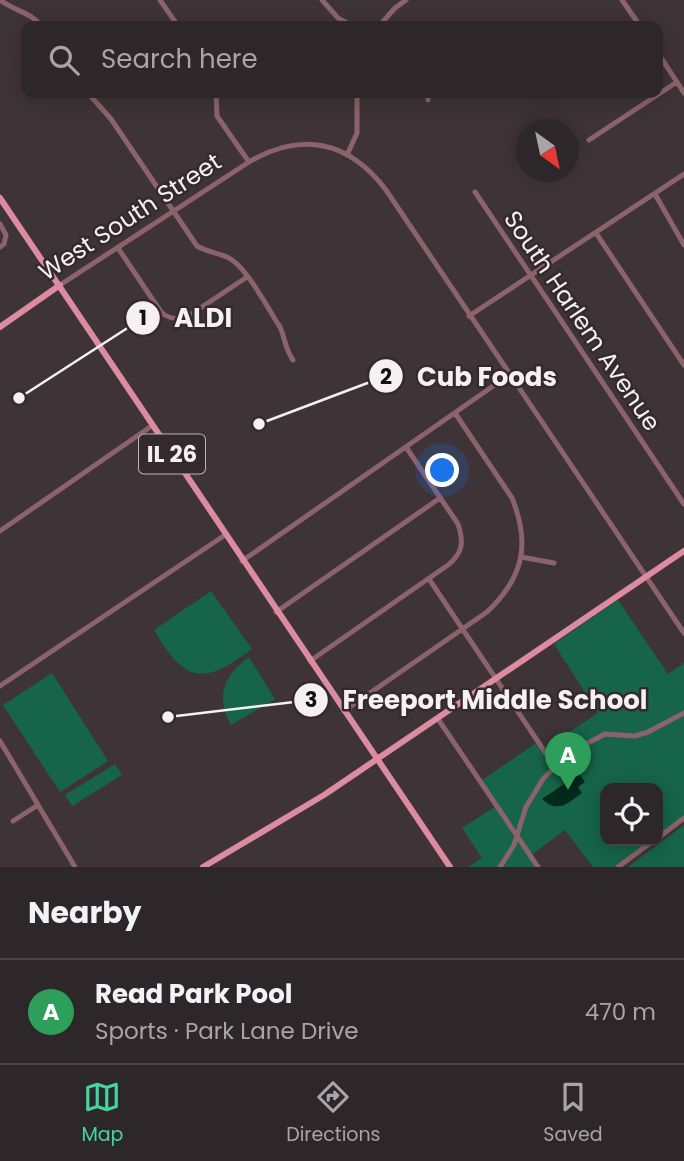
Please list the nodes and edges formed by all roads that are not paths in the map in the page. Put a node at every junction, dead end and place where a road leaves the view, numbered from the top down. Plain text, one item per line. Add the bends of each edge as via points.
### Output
1 (0, 0) edge
2 (160, 0) edge
3 (321, 0) edge
4 (406, 0) edge
5 (622, 0) edge
6 (37, 21) edge
7 (175, 21) edge
8 (343, 21) edge
9 (383, 21) edge
10 (637, 21) edge
11 (663, 61) edge
12 (677, 82) junction
13 (663, 91) edge
14 (684, 93) edge
15 (92, 98) edge
16 (216, 98) edge
17 (357, 98) edge
18 (653, 98) edge
19 (589, 140) dead end
20 (347, 155) junction
21 (249, 162) junction
22 (684, 174) edge
23 (475, 192) dead end
24 (654, 194) junction
25 (0, 198) edge
26 (174, 212) junction
27 (0, 224) edge
28 (596, 233) junction
29 (684, 245) edge
30 (0, 247) edge
31 (118, 248) junction
32 (530, 276) junction
33 (247, 277) junction
34 (60, 285) junction
35 (469, 316) junction
36 (0, 327) edge
37 (293, 360) dead end
38 (684, 365) edge
39 (509, 375) junction
40 (455, 413) junction
41 (153, 425) junction
42 (406, 447) junction
43 (440, 498) junction
44 (684, 504) edge
45 (0, 531) edge
46 (225, 535) junction
47 (684, 551) edge
48 (522, 557) junction
49 (242, 561) junction
50 (554, 563) dead end
51 (645, 577) junction
52 (429, 579) junction
53 (276, 611) junction
54 (462, 630) junction
55 (684, 633) edge
56 (310, 661) junction
57 (497, 678) junction
58 (0, 686) edge
59 (344, 711) junction
60 (684, 713) edge
61 (438, 719) junction
62 (0, 741) edge
63 (378, 760) junction
64 (555, 767) junction
65 (38, 805) junction
66 (684, 818) edge
67 (13, 821) dead end
68 (663, 834) edge
69 (516, 836) junction
70 (646, 846) edge
71 (75, 867) edge
72 (203, 867) edge
73 (450, 867) edge
74 (499, 867) edge
75 (538, 867) edge
76 (618, 867) edge

1 - 6 street
2 - 7 street
3 - 8 street
4 - 9 street
5 - 10 street
11 - 12 street
12 - 13 street
12 - 14 street
15 - 26 street
16 - 21 street via 217,116
17 - 20 street via 357,133
18 - 19 street
20 - 21 street, West South Street via 303,144 284,146
20 - 35 street via 376,177
21 - 26 street, West South Street
22 - 24 street
23 - 32 street, South Harlem Avenue
24 - 28 street
24 - 29 street
25 - 34 main road, IL 26
26 - 31 street, West South Street
26 - 33 street via 197,246 227,257
27 - 30 street via 6,235
28 - 32 street
28 - 38 street
31 - 33 street via 165,316 180,319 190,315
31 - 34 street, West South Street
32 - 35 street
32 - 44 street, South Harlem Avenue
33 - 37 street via 280,327
34 - 36 main road, West South Street
34 - 41 main road, IL 26
35 - 39 street
39 - 40 street
39 - 51 street
40 - 42 street
40 - 48 street via 512,498 522,526
41 - 45 street
41 - 46 main road, IL 26
42 - 43 street
42 - 49 street
43 - 52 street via 458,524 462,548
43 - 53 street
46 - 49 main road, IL 26
46 - 58 street
47 - 51 main road
48 - 50 street
48 - 54 street via 500,600
49 - 53 main road, IL 26
51 - 55 street
51 - 57 main road
52 - 54 street
52 - 56 street
53 - 56 main road, IL 26
54 - 57 street
54 - 59 street
56 - 59 main road, IL 26
57 - 61 main road
57 - 64 street
59 - 63 main road, IL 26
60 - 64 street via 635,736 605,734
61 - 63 main road
61 - 69 street
62 - 65 street
63 - 72 main road
63 - 73 main road, IL 26
64 - 69 street via 530,799
65 - 67 street
65 - 71 street
66 - 68 street
69 - 74 street
69 - 75 street
70 - 76 street

